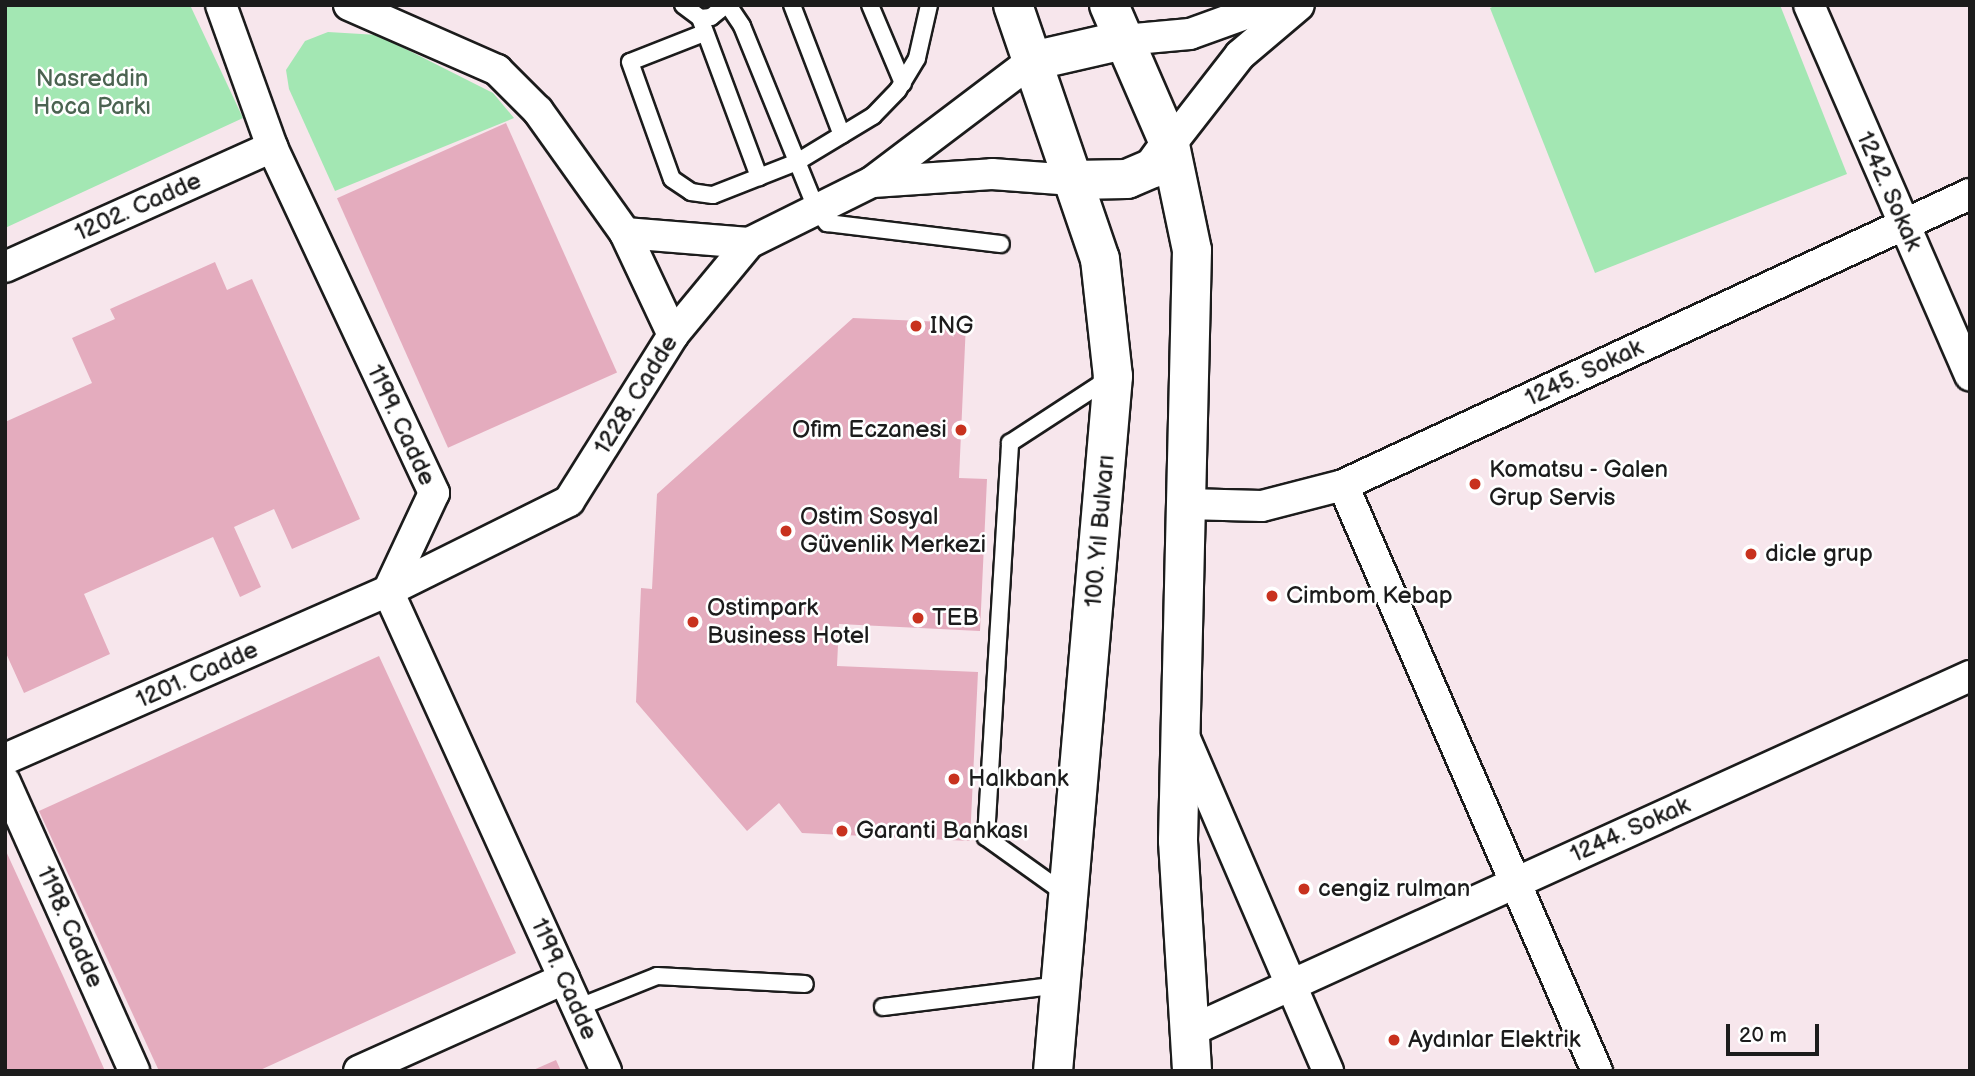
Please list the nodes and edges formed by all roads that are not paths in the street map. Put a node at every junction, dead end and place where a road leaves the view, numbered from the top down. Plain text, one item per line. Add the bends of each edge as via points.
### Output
1 (221, 5) edge
2 (349, 5) edge
3 (683, 5) edge
4 (727, 5) edge
5 (792, 5) edge
6 (870, 5) edge
7 (929, 5) edge
8 (1013, 5) edge
9 (1109, 5) edge
10 (1270, 5) edge
11 (1299, 5) edge
12 (1808, 5) edge
13 (702, 26) junction
14 (1124, 40) junction
15 (1032, 61) junction
16 (903, 83) junction
17 (842, 135) junction
18 (1170, 145) junction
19 (272, 147) junction
20 (797, 162) junction
21 (759, 177) junction
22 (1073, 180) junction
23 (872, 182) junction
24 (1970, 194) edge
25 (817, 211) junction
26 (1904, 224) junction
27 (625, 233) junction
28 (749, 243) junction
29 (1001, 244) dead end
30 (5, 267) edge
31 (673, 335) junction
32 (1113, 376) junction
33 (1970, 376) edge
34 (1343, 485) junction
35 (1186, 504) junction
36 (388, 591) junction
37 (1970, 676) edge
38 (1180, 727) junction
39 (5, 759) edge
40 (5, 782) edge
41 (1516, 882) junction
42 (1071, 898) junction
43 (564, 979) junction
44 (805, 984) dead end
45 (1062, 984) junction
46 (1290, 984) junction
47 (883, 1007) dead end
48 (577, 1008) junction
49 (1188, 1032) junction
50 (134, 1071) edge
51 (359, 1071) edge
52 (606, 1071) edge
53 (1053, 1071) edge
54 (1192, 1071) edge
55 (1328, 1071) edge
56 (1597, 1071) edge

1 - 19 street, 1199. Cadde
2 - 27 street via 497,70 538,111
3 - 13 lane
4 - 13 lane
4 - 20 lane via 742,26
5 - 17 lane
6 - 16 lane
7 - 16 lane via 923,41
8 - 15 main road, 100. Yıl Bulvarı
9 - 14 main road
10 - 14 street via 1189,34
11 - 18 street via 1240,55
12 - 26 street, 1242. Sokak
13 - 21 lane
13 - 21 lane via 630,62 672,179 691,192 713,195
14 - 15 main road
14 - 18 main road
15 - 22 main road, 100. Yıl Bulvarı
15 - 23 street, 1228. Cadde
16 - 17 lane via 873,116
17 - 20 lane
18 - 22 main road via 1153,168 1127,179
18 - 35 main road via 1192,250
19 - 30 street, 1202. Cadde
19 - 36 street, 1199. Cadde via 434,493
20 - 21 lane
20 - 25 lane
22 - 23 street, 1228. Cadde via 992,174
22 - 32 main road, 100. Yıl Bulvarı via 1100,259
23 - 25 street, 1228. Cadde
24 - 26 street, 1245. Sokak
25 - 28 street, 1228. Cadde
25 - 29 lane via 827,223 842,227
26 - 33 street, 1242. Sokak
26 - 34 street, 1245. Sokak
27 - 28 street
27 - 31 street
28 - 31 street, 1228. Cadde
31 - 36 street, 1228. Cadde via 569,501
32 - 42 main road, 100. Yıl Bulvarı
32 - 42 lane via 1010,443 986,837
34 - 35 street, 1245. Sokak via 1262,506
34 - 41 street
35 - 38 main road
36 - 39 street, 1201. Cadde
36 - 43 street, 1199. Cadde
37 - 41 street, 1244. Sokak
38 - 46 street
38 - 49 main road via 1178,841
40 - 50 street, 1198. Cadde
41 - 46 street, 1244. Sokak
41 - 56 street
42 - 45 main road, 100. Yıl Bulvarı
43 - 48 street, 1199. Cadde
43 - 51 street
44 - 48 lane via 657,976
45 - 47 lane
45 - 53 main road, 100. Yıl Bulvarı
46 - 49 street, 1244. Sokak
46 - 55 street
48 - 52 street, 1199. Cadde
49 - 54 main road

